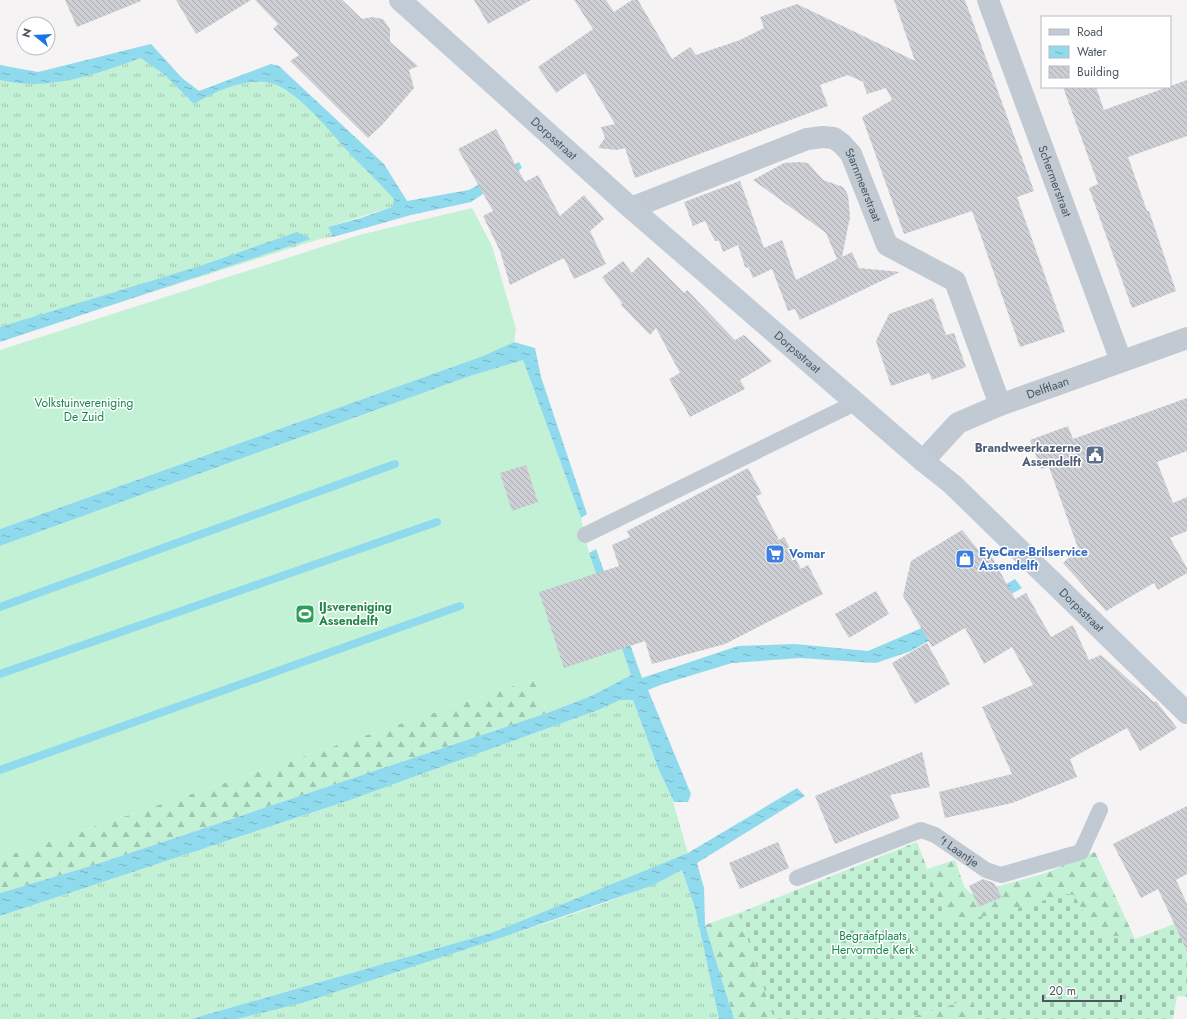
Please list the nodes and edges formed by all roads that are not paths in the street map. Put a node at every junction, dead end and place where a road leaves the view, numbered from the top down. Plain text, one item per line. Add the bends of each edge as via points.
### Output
1 (400, 0) edge
2 (988, 0) edge
3 (631, 208) junction
4 (1187, 338) edge
5 (1121, 361) junction
6 (855, 403) junction
7 (1000, 406) junction
8 (923, 461) junction
9 (585, 534) dead end
10 (1187, 713) edge
11 (1100, 810) dead end
12 (797, 878) dead end

1 - 3 street, Dorpsstraat
2 - 5 street, Schermerstraat
3 - 6 street, Dorpsstraat
3 - 7 street, Starnmeerstraat via 807,139 834,138 851,154 888,245 955,281
4 - 5 street, Delftlaan
5 - 7 street, Delftlaan
6 - 8 street, Dorpsstraat
6 - 9 lane
7 - 8 street, Delftlaan via 958,423
8 - 10 street, Dorpsstraat via 952,484
11 - 12 lane, 't Laantje via 1081,852 1001,875 986,870 935,835 921,830

